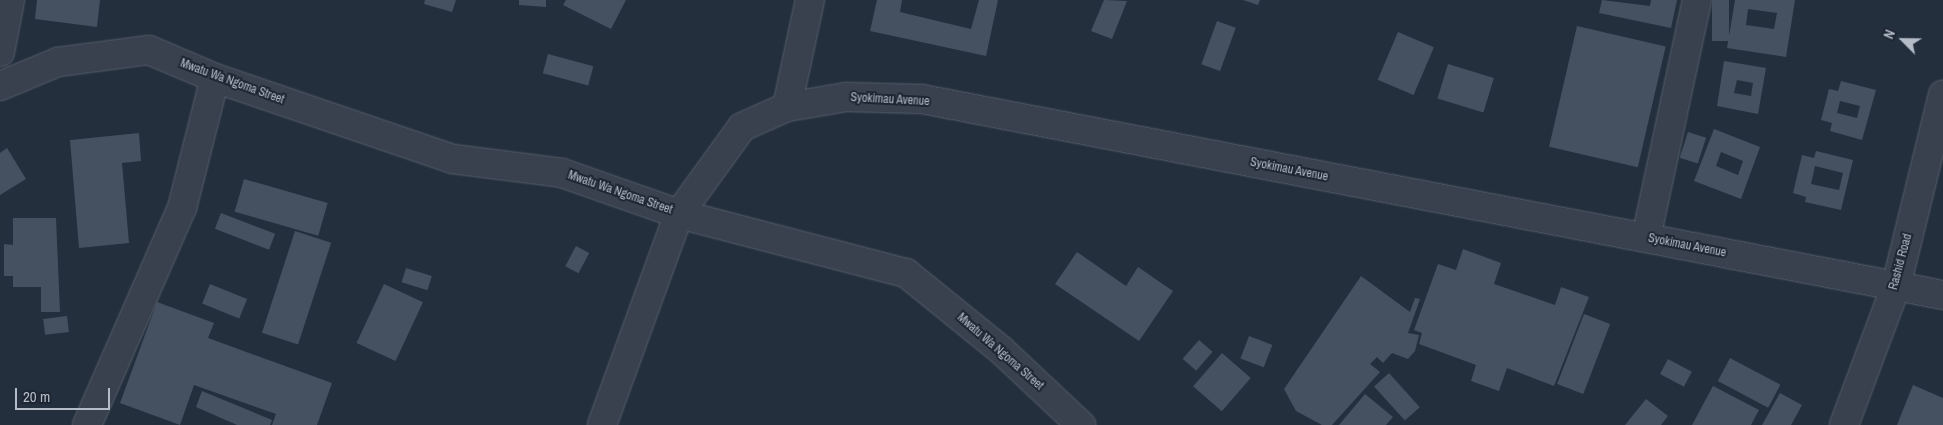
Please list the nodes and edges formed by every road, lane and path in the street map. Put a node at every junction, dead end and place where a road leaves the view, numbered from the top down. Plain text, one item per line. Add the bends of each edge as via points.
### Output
1 (10, 0) edge
2 (810, 0) edge
3 (1696, 0) edge
4 (0, 52) edge
5 (215, 78) junction
6 (0, 86) edge
7 (1943, 95) edge
8 (787, 107) junction
9 (679, 214) junction
10 (1646, 238) junction
11 (1896, 286) junction
12 (1943, 295) edge
13 (87, 425) edge
14 (602, 425) edge
15 (1081, 425) edge
16 (1844, 425) edge

1 - 4 street
2 - 8 street
3 - 10 street
5 - 6 street, Mwatu Wa Ngoma Street via 149,50 58,62
5 - 9 street, Mwatu Wa Ngoma Street via 452,159 562,173
5 - 13 street via 182,208
7 - 11 street, Rashid Road
8 - 9 street, Syokimau Avenue via 742,127
8 - 10 street, Syokimau Avenue via 846,97 922,100
9 - 14 street, Syokimau Avenue
9 - 15 street, Mwatu Wa Ngoma Street via 906,273 1002,350
10 - 11 street, Syokimau Avenue
11 - 12 street, Syokimau Avenue
11 - 16 street, Rashid Road

